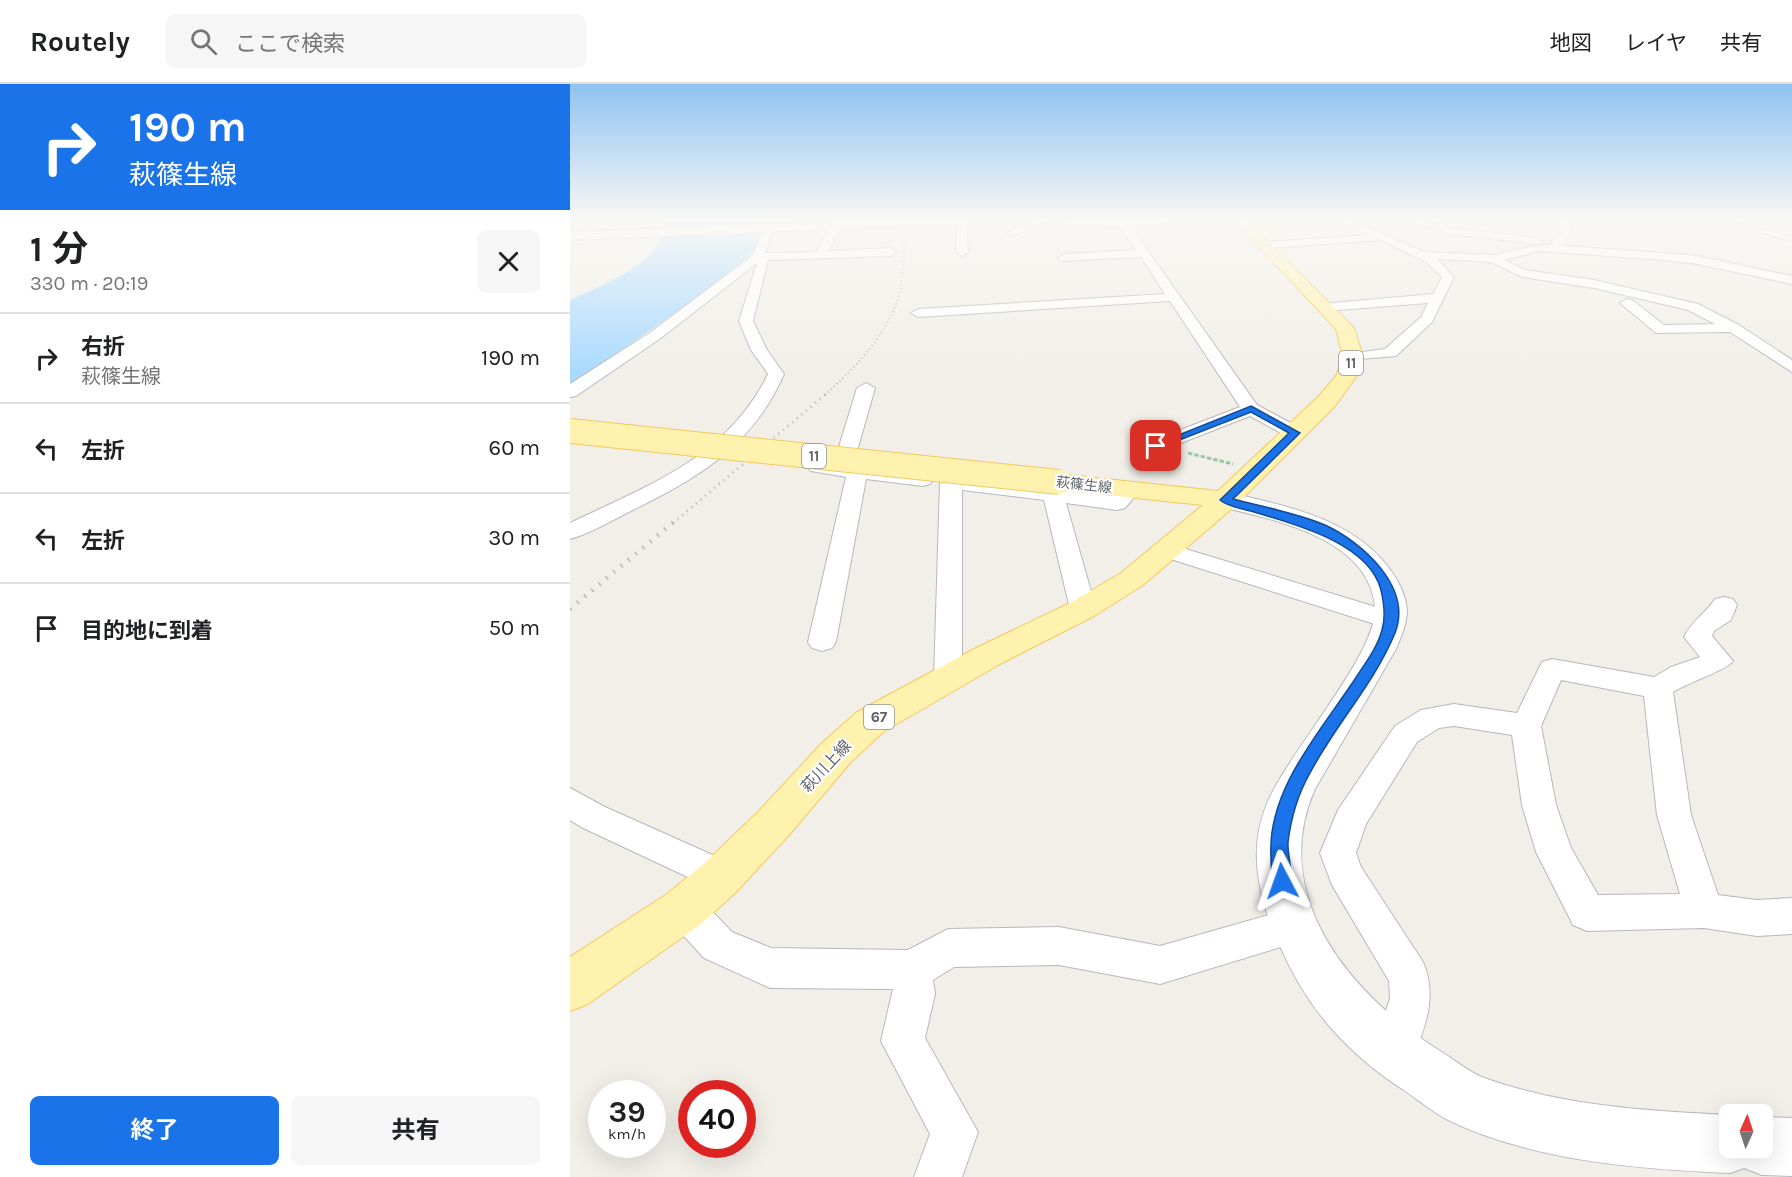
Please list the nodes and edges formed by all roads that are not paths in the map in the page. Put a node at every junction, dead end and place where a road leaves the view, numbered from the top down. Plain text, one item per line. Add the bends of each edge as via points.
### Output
1 (738, 271) edge
2 (760, 271) edge
3 (1152, 271) edge
4 (1291, 271) edge
5 (1445, 271) edge
6 (1518, 271) edge
7 (1749, 271) edge
8 (1792, 280) edge
9 (976, 292) dead end
10 (1175, 297) junction
11 (1438, 298) junction
12 (1627, 303) dead end
13 (1326, 307) junction
14 (979, 309) junction
15 (918, 313) dead end
16 (1734, 328) junction
17 (1353, 357) junction
18 (1792, 367) edge
19 (866, 388) dead end
20 (570, 392) edge
21 (1251, 409) junction
22 (570, 431) edge
23 (1295, 433) junction
24 (1156, 446) road end
25 (780, 463) dead end
26 (849, 471) junction
27 (951, 483) junction
28 (1056, 488) junction
29 (1226, 500) junction
30 (570, 532) edge
31 (1166, 550) junction
32 (1724, 604) dead end
33 (1083, 609) junction
34 (1390, 621) junction
35 (822, 642) dead end
36 (948, 678) junction
37 (1658, 688) junction
38 (1526, 726) junction
39 (570, 802) edge
40 (722, 876) junction
41 (684, 909) junction
42 (1704, 911) junction
43 (1792, 916) edge
44 (1293, 926) junction
45 (912, 970) junction
46 (570, 986) edge
47 (1393, 1052) junction
48 (1719, 1144) edge
49 (1773, 1146) edge
50 (1792, 1147) edge
51 (938, 1177) edge

1 - 20 street via 656,335
2 - 30 street via 746,321 776,374 770,394 755,416 714,454 686,472
3 - 10 street
4 - 13 main road, 11
5 - 11 street via 1448,277
6 - 16 street via 1693,307
7 - 8 street
9 - 14 street
10 - 14 street
10 - 21 street
11 - 13 street
11 - 17 street via 1427,319 1390,353
12 - 16 street via 1660,330
13 - 17 main road, 11 via 1345,328
14 - 15 street
16 - 18 street
17 - 23 main road, 11 via 1346,377
19 - 26 street
21 - 23 street
21 - 24 street
22 - 28 main road, 萩篠生線 / 11, bridge
23 - 29 main road, 11
25 - 26 street
26 - 27 street
26 - 35 street
27 - 28 street
27 - 36 street
28 - 29 main road, 萩篠生線 / 11 via 1130,489
28 - 33 street
29 - 31 main road, 萩川上線 / 67
29 - 34 street via 1321,528 1346,542 1379,572 1387,588
31 - 33 main road, 萩川上線 / 67 via 1132,579
31 - 34 street
32 - 37 street via 1722,614 1703,626 1698,637 1719,661 1681,674
33 - 36 main road, 萩川上線 / 67
34 - 44 street via 1376,658 1302,771 1285,809 1280,853
36 - 40 main road, 萩川上線 / 67 via 870,723 836,753
37 - 38 street via 1552,669
37 - 42 street via 1674,815
38 - 42 street via 1539,805 1554,852 1587,913
38 - 47 street via 1454,715 1432,718 1406,734 1350,820 1338,853 1345,874 1409,976 1411,999
39 - 40 street via 593,817
40 - 41 main road, 萩川上線 / 67
41 - 45 street via 718,945 770,968
41 - 46 main road, 萩川上線 / 67
42 - 43 street via 1757,918
44 - 45 street via 1160,965 1048,946 948,948
44 - 47 street via 1313,963 1355,1018
45 - 51 street via 914,994 903,1041 954,1132
47 - 48 street via 1473,1103 1562,1129
49 - 50 street

